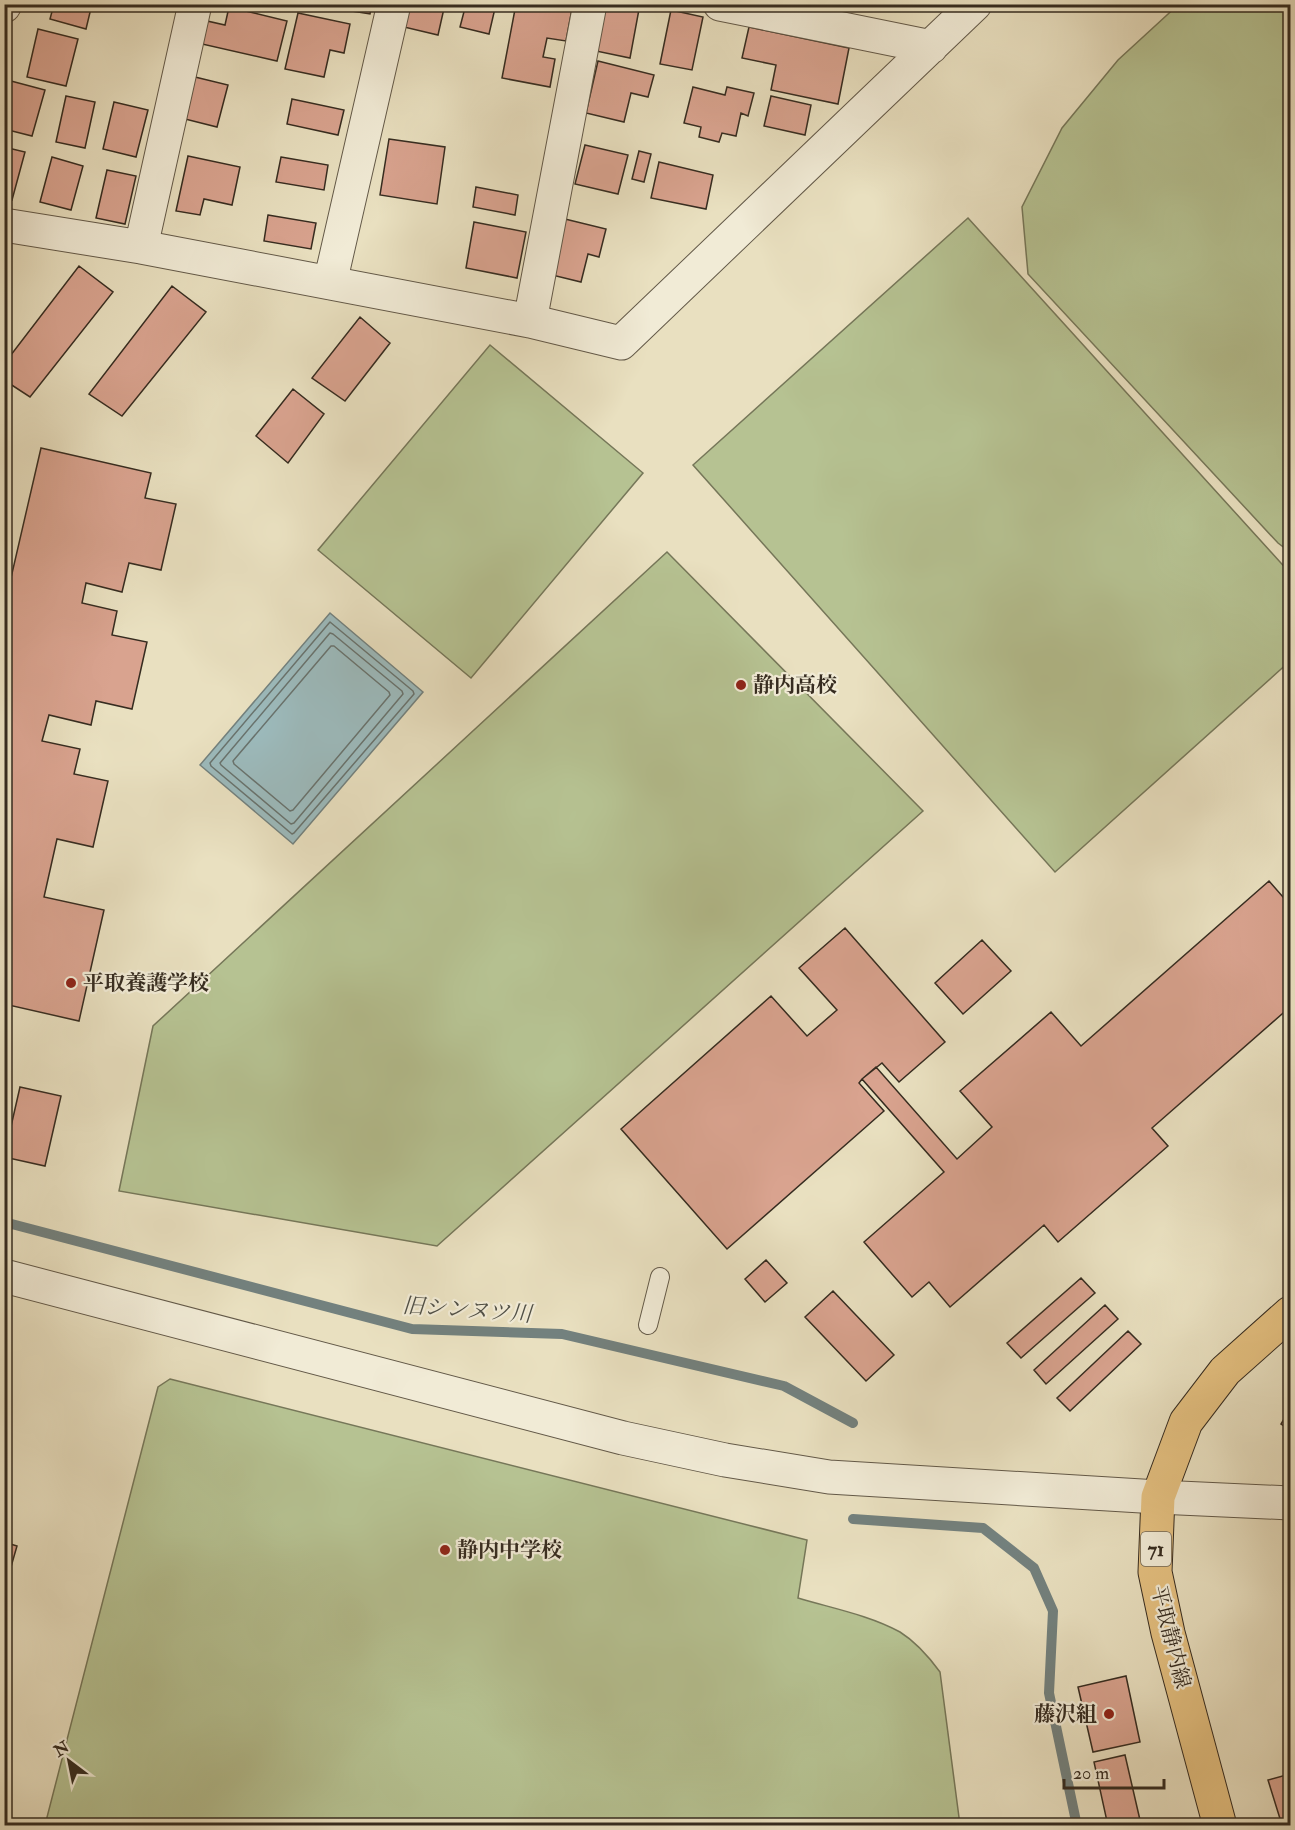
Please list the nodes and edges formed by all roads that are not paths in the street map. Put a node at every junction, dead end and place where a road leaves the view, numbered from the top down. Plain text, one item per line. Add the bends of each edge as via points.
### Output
1 (195, 4) edge
2 (394, 4) edge
3 (590, 4) edge
4 (720, 4) edge
5 (975, 4) edge
6 (803, 12) edge
7 (931, 46) junction
8 (4, 225) edge
9 (141, 247) junction
10 (330, 284) junction
11 (530, 321) junction
12 (4, 1276) edge
13 (660, 1277) dead end
14 (1290, 1313) edge
15 (648, 1325) dead end
16 (1158, 1497) junction
17 (1290, 1503) edge
18 (1220, 1826) edge

1 - 9 street
2 - 10 street
3 - 11 street
4 - 6 street
5 - 7 street
6 - 7 street
7 - 11 street via 621,343
8 - 9 street
9 - 10 street
10 - 11 street
12 - 16 street via 623,1438 725,1460 829,1477
13 - 15 lane
14 - 16 main road, 平取静内線 / 71 via 1225,1371 1185,1422
16 - 17 street
16 - 18 main road, 平取静内線 / 71 via 1155,1572

